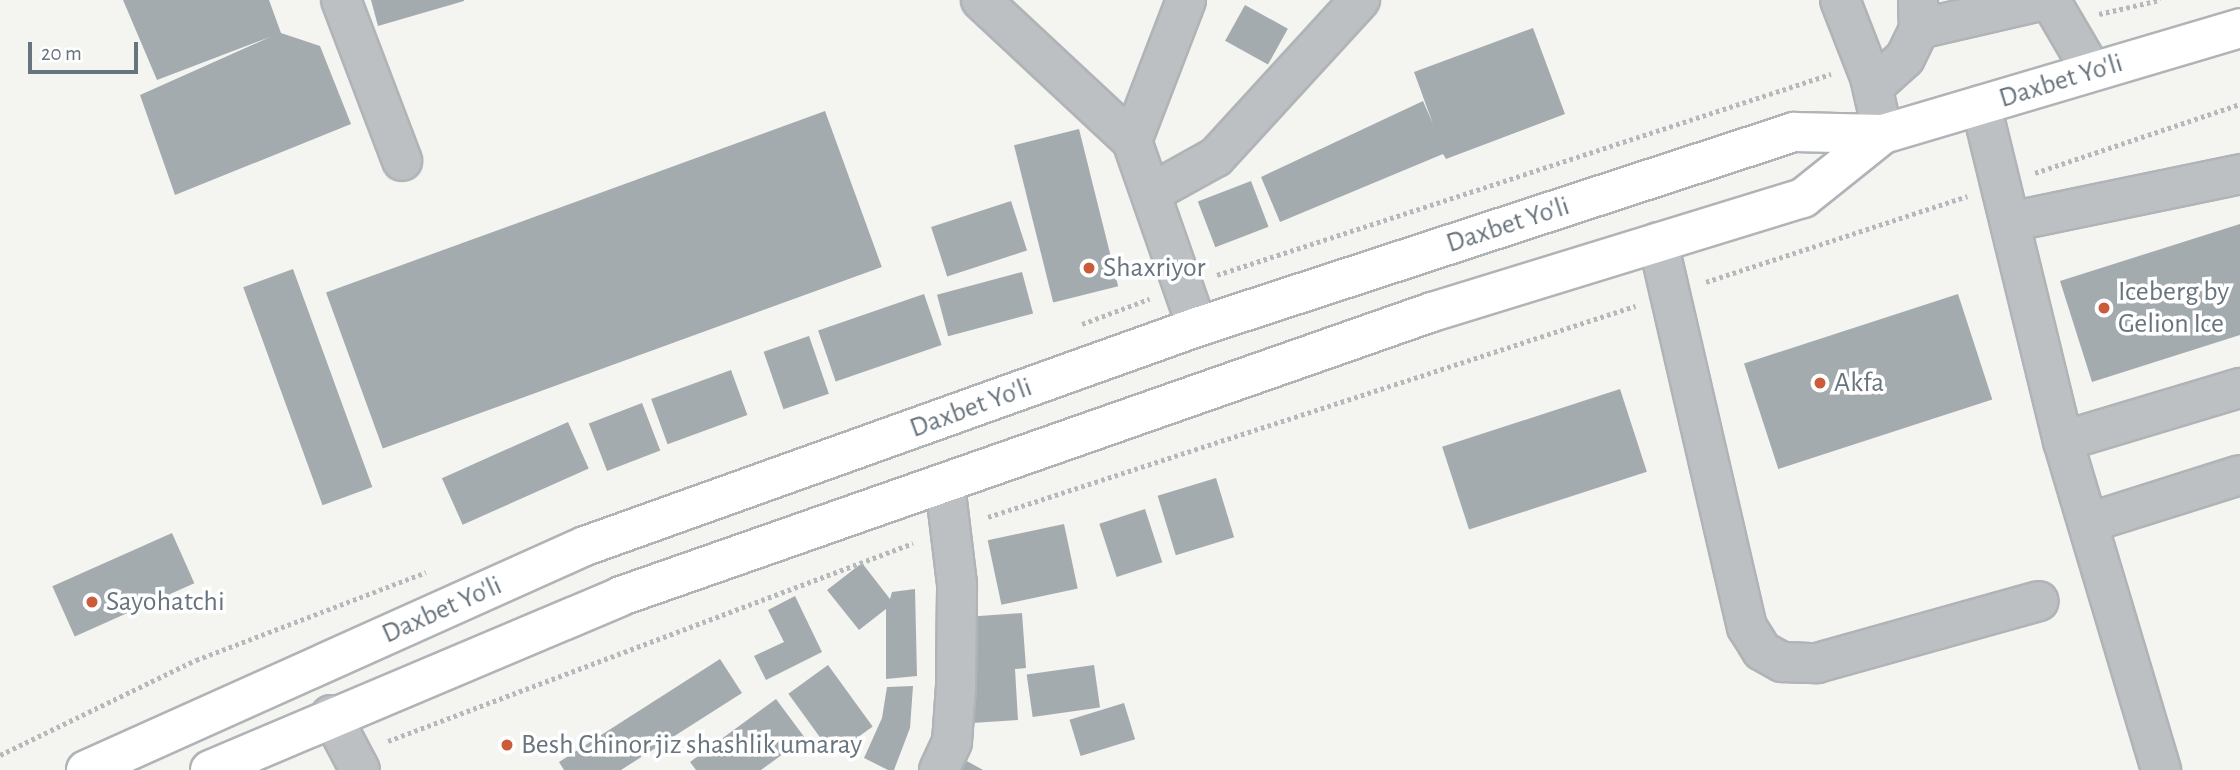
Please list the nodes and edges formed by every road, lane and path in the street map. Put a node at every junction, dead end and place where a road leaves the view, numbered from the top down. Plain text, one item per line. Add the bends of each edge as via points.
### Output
1 (341, 0) edge
2 (981, 0) edge
3 (1186, 0) edge
4 (1360, 0) edge
5 (1840, 0) edge
6 (2160, 0) edge
7 (2053, 7) edge
8 (1919, 14) edge
9 (2240, 28) edge
10 (2092, 72) junction
11 (1873, 87) junction
12 (2240, 104) edge
13 (1980, 105) junction
14 (1883, 134) junction
15 (1132, 141) junction
16 (402, 161) dead end
17 (2240, 174) edge
18 (2003, 184) junction
19 (1151, 193) junction
20 (2014, 221) junction
21 (1658, 242) junction
22 (1670, 294) junction
23 (1197, 327) junction
24 (2240, 388) edge
25 (2063, 440) junction
26 (2240, 475) edge
27 (944, 485) junction
28 (2088, 523) junction
29 (951, 529) junction
30 (2039, 601) dead end
31 (331, 715) junction
32 (356, 762) edge
33 (86, 770) edge
34 (210, 770) edge
35 (939, 770) edge
36 (2161, 770) edge

1 - 16 street
2 - 15 street
3 - 15 street
4 - 19 street via 1216,156
5 - 11 street
6 - 7 path
7 - 8 street
7 - 10 street
8 - 11 street via 1905,58
9 - 10 main road, Daxbet Yo'li
10 - 13 main road, Daxbet Yo'li
11 - 14 street
12 - 18 path
13 - 14 main road, Daxbet Yo'li
13 - 18 street
14 - 21 main road, Daxbet Yo'li via 1803,198
14 - 23 main road, Daxbet Yo'li via 1794,132
15 - 19 street
17 - 20 street
18 - 20 street
18 - 22 path
19 - 23 street
20 - 25 street
21 - 22 street
21 - 27 main road, Daxbet Yo'li via 1432,312
22 - 29 path
22 - 30 street via 1747,627 1762,651 1782,662 1817,663
23 - 33 main road, Daxbet Yo'li via 585,546
24 - 25 street
25 - 28 street
26 - 28 street
27 - 29 street
27 - 31 main road, Daxbet Yo'li via 621,596
28 - 36 street
29 - 32 path
29 - 35 street via 956,686 952,742
31 - 32 street
31 - 34 main road, Daxbet Yo'li

